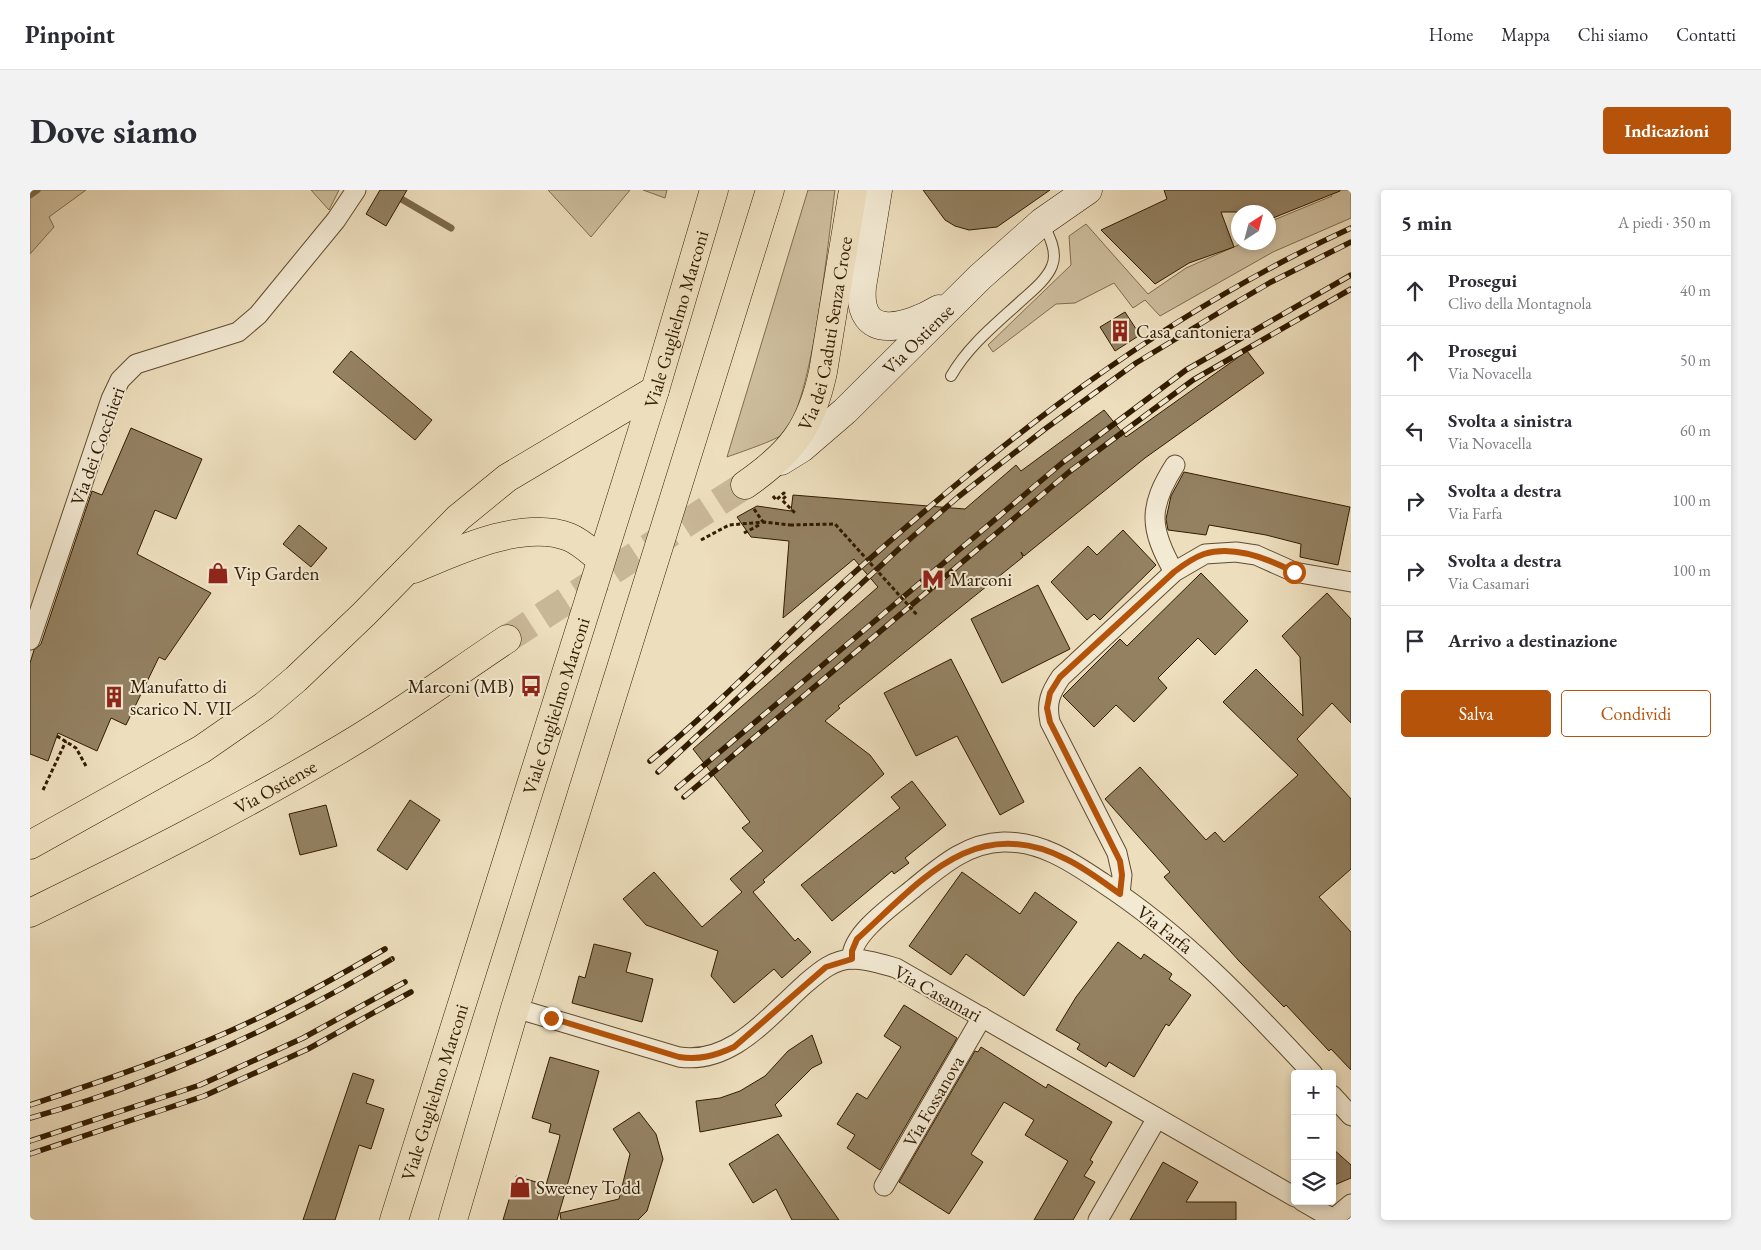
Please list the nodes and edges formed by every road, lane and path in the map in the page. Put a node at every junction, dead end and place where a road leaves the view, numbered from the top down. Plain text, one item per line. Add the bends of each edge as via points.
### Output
1 (356, 190) edge
2 (714, 190) edge
3 (770, 190) edge
4 (853, 190) edge
5 (878, 190) edge
6 (1088, 190) edge
7 (1042, 222) junction
8 (961, 296) junction
9 (952, 376) dead end
10 (655, 390) junction
11 (1175, 465) dead end
12 (762, 480) junction
13 (796, 514) dead end
14 (764, 522) junction
15 (744, 533) dead end
16 (701, 540) dead end
17 (600, 560) junction
18 (405, 572) junction
19 (1174, 572) junction
20 (1351, 582) edge
21 (918, 616) dead end
22 (507, 638) tunnel mouth
23 (30, 640) edge
24 (57, 736) dead end
25 (66, 741) junction
26 (86, 766) dead end
27 (44, 790) dead end
28 (30, 845) edge
29 (1120, 894) junction
30 (30, 913) edge
31 (852, 959) junction
32 (515, 1008) junction
33 (982, 1017) junction
34 (1309, 1070) edge
35 (1336, 1099) edge
36 (1351, 1116) edge
37 (1157, 1118) junction
38 (884, 1186) dead end
39 (1291, 1195) edge
40 (1351, 1204) edge
41 (1309, 1205) edge
42 (1334, 1219) edge
43 (394, 1220) edge
44 (453, 1220) edge
45 (1098, 1220) edge

1 - 23 street, Via dei Cocchieri via 336,220 258,316 238,332 136,364 120,380
2 - 10 main road, Viale Guglielmo Marconi
3 - 32 main road
4 - 12 main road, Via dei Caduti Senza Croce via 818,391 799,435
5 - 8 main road, Via dei Caduti Senza Croce via 862,287 861,302 866,314 882,327 899,326 915,322
6 - 7 main road, Via Ostiense
7 - 8 main road, Via Ostiense
7 - 9 lane via 1050,238 1053,265 1036,287 971,347
8 - 12 main road, Via Ostiense via 845,412
10 - 17 main road, Viale Guglielmo Marconi
10 - 18 main road via 498,484 458,518
11 - 19 street via 1164,483 1154,514 1156,534
12 - 13 path via 776,500 784,493 786,496 782,500
14 - 15 path
14 - 16 path via 729,525
14 - 21 path, bridge via 835,524
17 - 18 main road via 585,546 568,537 531,533 481,543
17 - 43 main road, Viale Guglielmo Marconi
18 - 28 main road via 312,665 248,718 202,749
19 - 20 street via 1205,554 1236,552 1310,576
19 - 29 street via 1060,677 1050,693 1047,708 1050,722 1120,861
22 - 30 main road, Via Ostiense via 336,752 206,824
24 - 25 path
25 - 26 path via 76,748
25 - 27 path
29 - 31 street, Via Farfa via 1051,852 1015,843 988,844 952,858 898,901 857,939
29 - 34 street, Via Farfa via 1198,955
31 - 32 street, Via Casamari via 826,967 734,1047 701,1058 679,1057
31 - 33 street, Via Casamari via 896,968
32 - 44 main road
33 - 37 street, Via Casamari
33 - 38 street, Via Fossanova
35 - 36 street
37 - 39 street, Via Casamari
37 - 45 street
40 - 42 street
41 - 42 street

